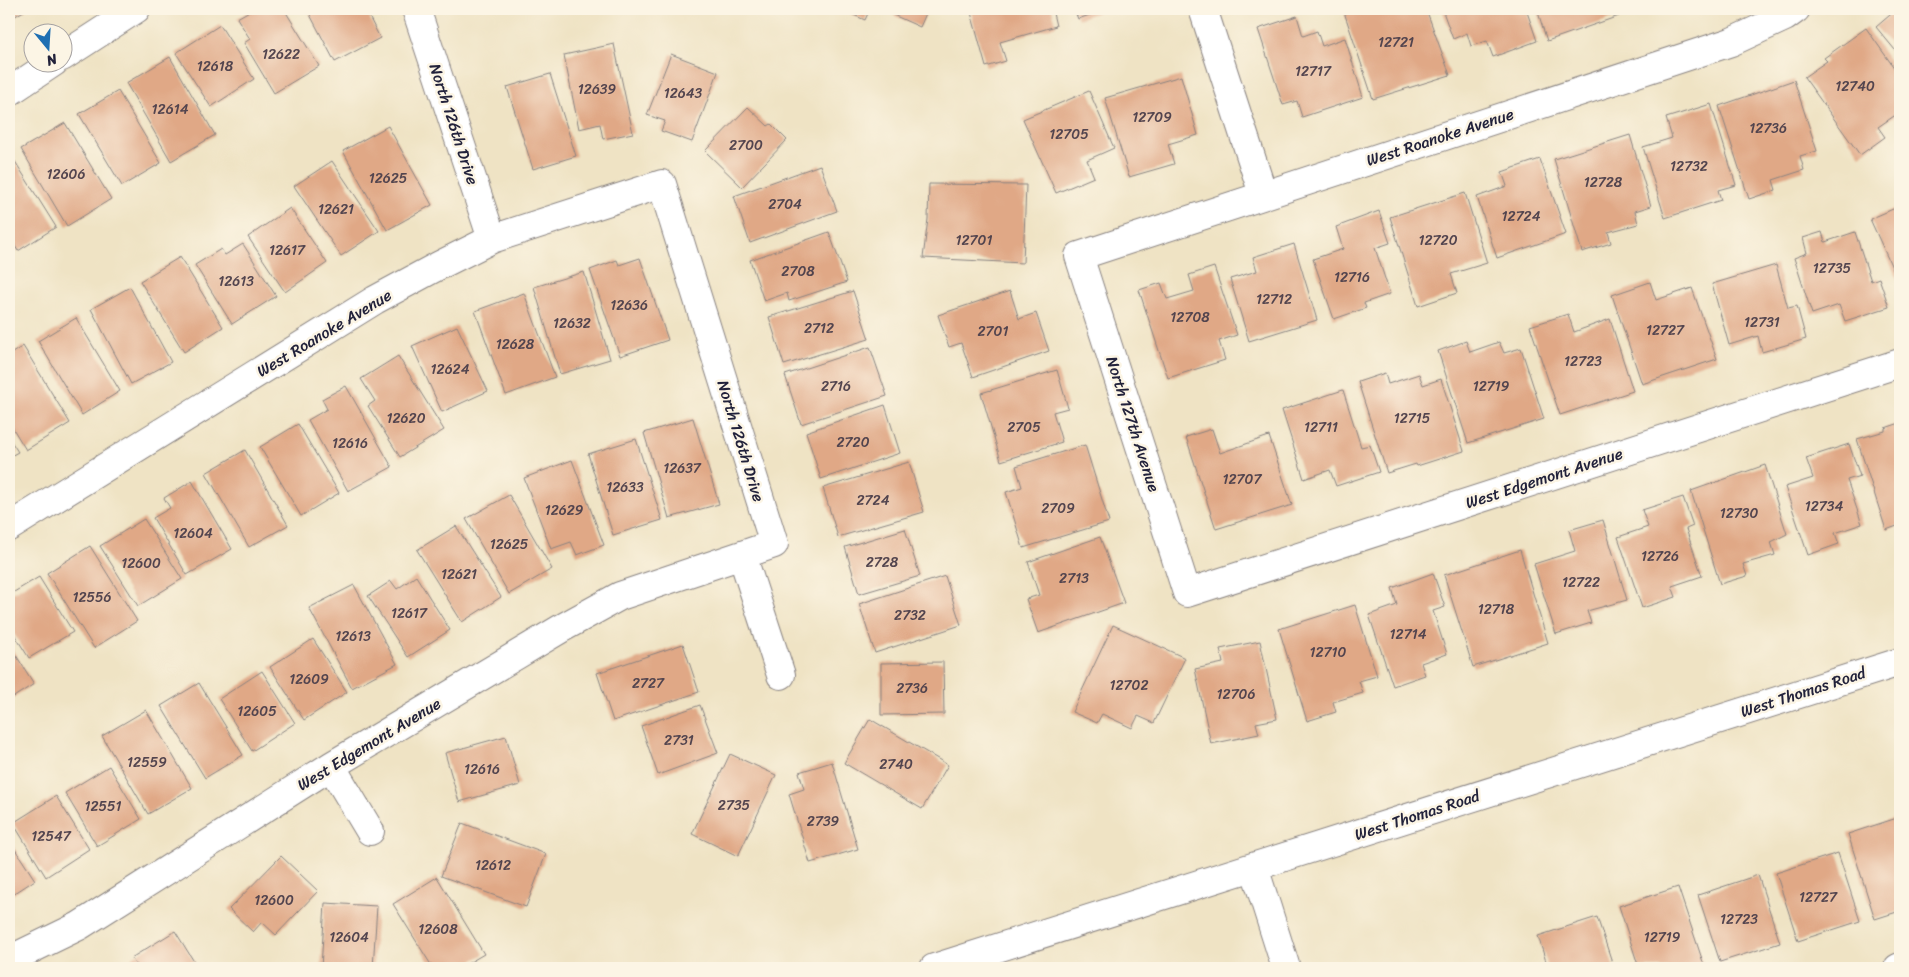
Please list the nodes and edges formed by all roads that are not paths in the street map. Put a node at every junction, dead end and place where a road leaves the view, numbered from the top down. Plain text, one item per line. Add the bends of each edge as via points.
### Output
1 (136, 9) edge
2 (416, 9) edge
3 (1203, 9) edge
4 (1796, 9) edge
5 (72, 51) edge
6 (39, 72) edge
7 (9, 92) edge
8 (662, 184) joint
9 (1263, 194) junction
10 (492, 239) junction
11 (1079, 256) joint
12 (1900, 362) edge
13 (9, 527) edge
14 (742, 555) junction
15 (1187, 593) joint
16 (1900, 662) edge
17 (781, 675) dead end
18 (331, 766) junction
19 (370, 831) dead end
20 (1254, 867) junction
21 (9, 960) edge
22 (934, 968) edge
23 (1286, 968) edge

1 - 5 street
2 - 10 street, North 126th Drive
3 - 9 street
4 - 9 street, West Roanoke Avenue via 1732,42
6 - 7 street
8 - 10 street, West Roanoke Avenue
8 - 14 street, North 126th Drive via 774,544
9 - 11 street, West Roanoke Avenue
10 - 13 street, West Roanoke Avenue via 376,300
11 - 15 street, North 127th Avenue
12 - 15 street, West Edgemont Avenue
14 - 17 street
14 - 18 street, West Edgemont Avenue via 620,596
16 - 20 street, West Thomas Road
18 - 19 street
18 - 21 street, West Edgemont Avenue via 79,926
20 - 22 street, West Thomas Road
20 - 23 street

